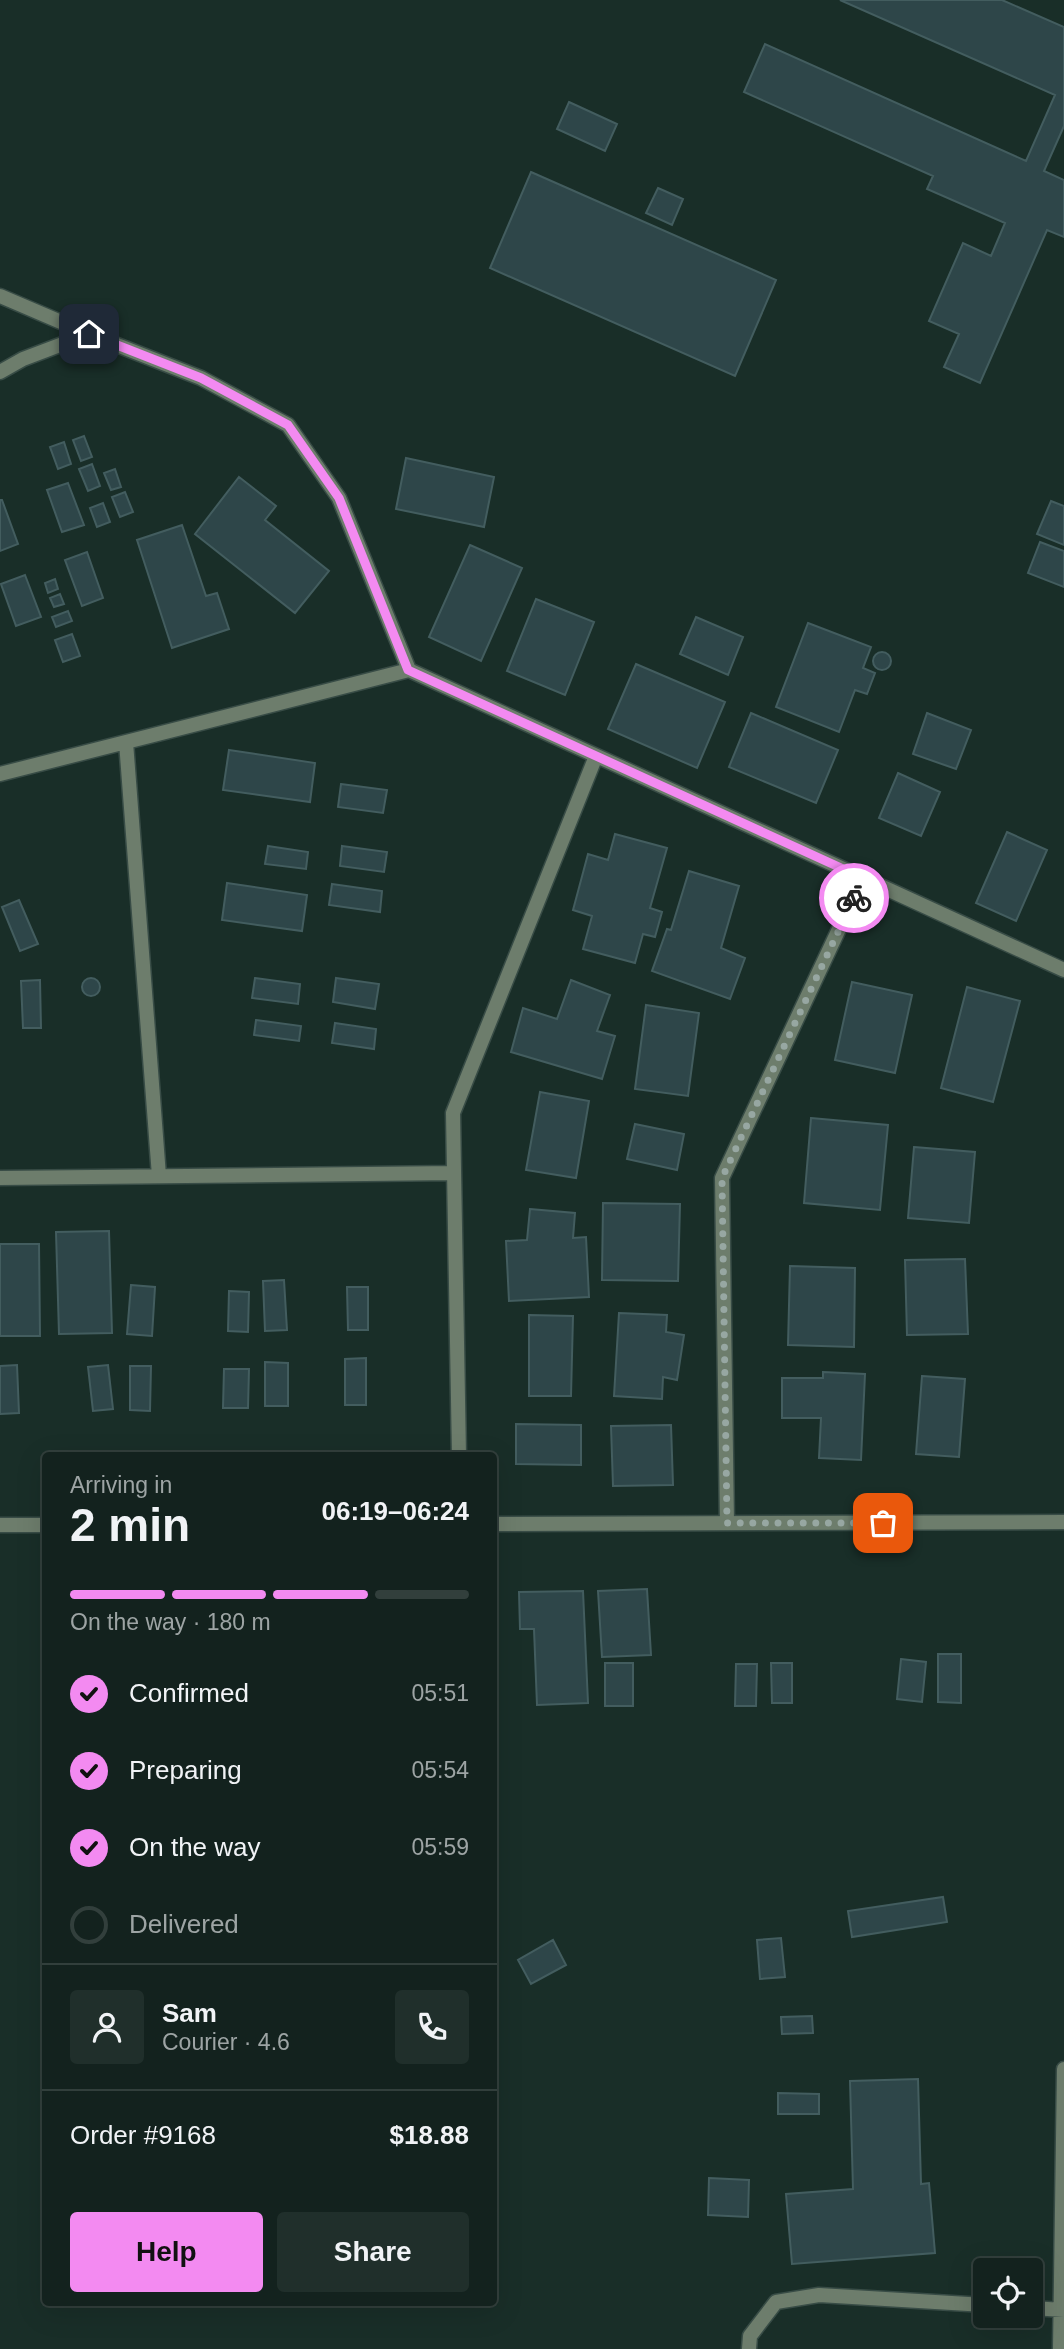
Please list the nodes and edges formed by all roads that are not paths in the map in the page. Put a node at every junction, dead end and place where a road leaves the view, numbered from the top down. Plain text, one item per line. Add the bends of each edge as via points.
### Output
1 (0, 296) edge
2 (89, 334) junction
3 (0, 372) edge
4 (408, 670) junction
5 (126, 742) junction
6 (596, 756) junction
7 (0, 774) edge
8 (863, 878) junction
9 (1064, 970) edge
10 (454, 1173) junction
11 (159, 1176) junction
12 (0, 1178) edge
13 (459, 1452) edge
14 (1064, 1522) edge
15 (727, 1523) junction
16 (497, 1524) edge
17 (0, 1525) edge
18 (42, 1525) edge
19 (1064, 2069) edge
20 (973, 2304) edge
21 (1043, 2309) edge
22 (1062, 2310) edge
23 (749, 2349) edge
24 (1060, 2349) edge

1 - 2 street
2 - 3 street
2 - 4 street via 201,378 288,425 339,498
4 - 5 street
4 - 6 street
5 - 7 street
5 - 11 street
6 - 8 street
6 - 10 street via 453,1113
8 - 9 street
8 - 15 street via 722,1178
10 - 11 street
10 - 13 street
11 - 12 street
14 - 15 street
15 - 16 street
17 - 18 street
19 - 22 street
20 - 23 street via 819,2295 776,2302 750,2336
21 - 22 street
22 - 24 street

